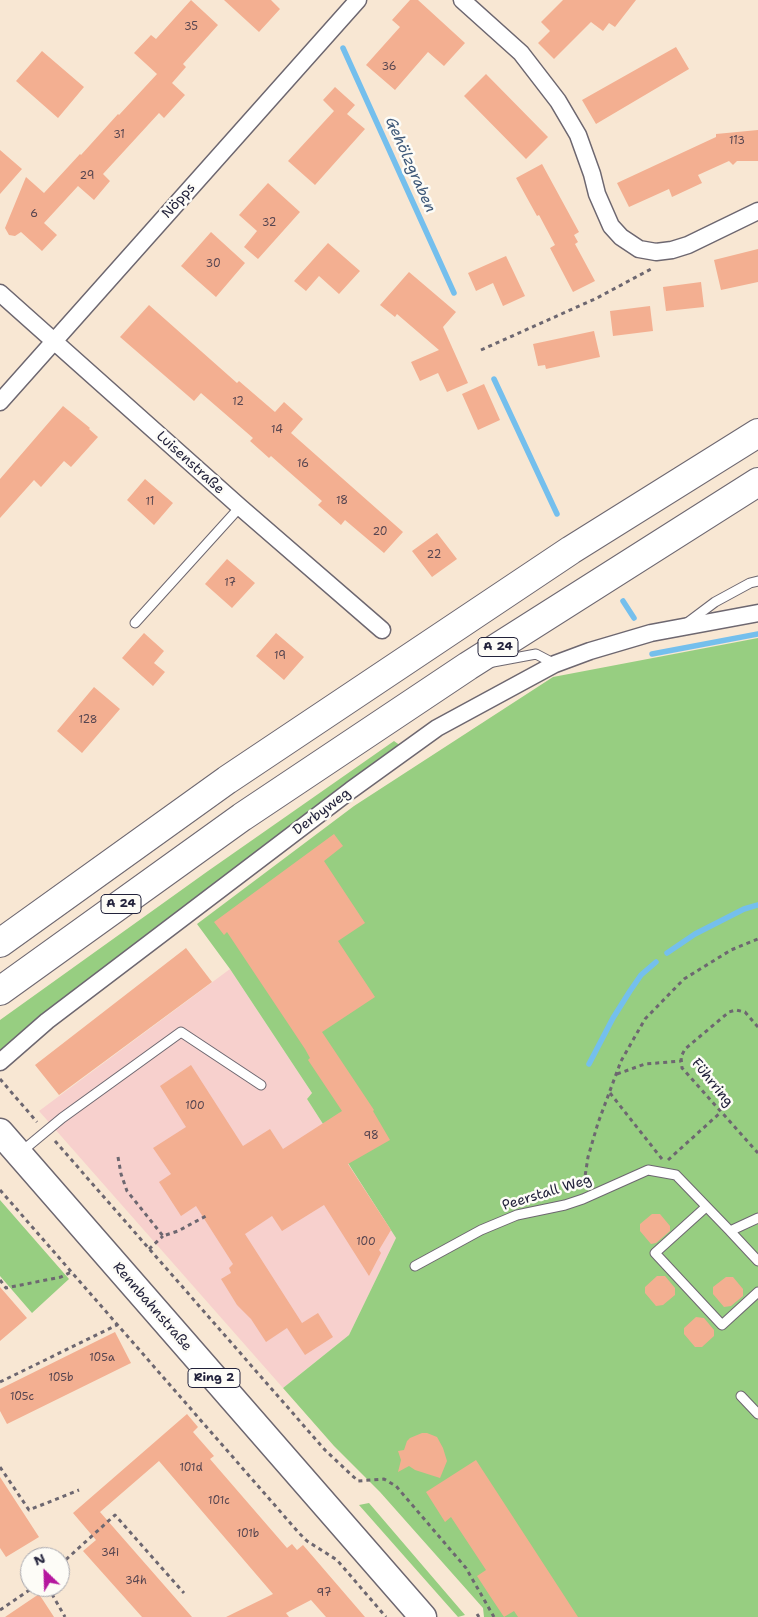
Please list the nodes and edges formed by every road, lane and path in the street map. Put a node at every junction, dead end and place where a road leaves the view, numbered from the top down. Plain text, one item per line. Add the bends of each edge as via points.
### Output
1 (358, 0) edge
2 (462, 0) edge
3 (758, 211) edge
4 (672, 250) junction
5 (0, 293) edge
6 (55, 342) junction
7 (481, 350) dead end
8 (0, 402) edge
9 (758, 433) edge
10 (758, 482) edge
11 (240, 507) junction
12 (758, 581) edge
13 (758, 613) edge
14 (135, 623) dead end
15 (681, 627) junction
16 (382, 630) dead end
17 (555, 664) junction
18 (468, 666) junction
19 (758, 939) edge
20 (0, 943) edge
21 (0, 991) edge
22 (758, 1027) edge
23 (681, 1060) junction
24 (0, 1062) edge
25 (616, 1074) junction
26 (0, 1079) edge
27 (261, 1085) dead end
28 (610, 1093) junction
29 (721, 1112) junction
30 (0, 1132) edge
31 (46, 1132) junction
32 (19, 1154) junction
33 (758, 1154) edge
34 (118, 1157) dead end
35 (0, 1190) edge
36 (583, 1199) junction
37 (706, 1207) junction
38 (206, 1216) dead end
39 (758, 1218) edge
40 (730, 1231) junction
41 (163, 1236) junction
42 (149, 1249) junction
43 (758, 1261) edge
44 (415, 1266) dead end
45 (71, 1272) junction
46 (0, 1280) edge
47 (758, 1292) edge
48 (117, 1325) junction
49 (0, 1382) edge
50 (741, 1396) dead end
51 (758, 1414) edge
52 (0, 1467) edge
53 (79, 1490) dead end
54 (70, 1556) edge
55 (184, 1593) dead end
56 (20, 1596) edge
57 (54, 1597) edge
58 (0, 1610) edge
59 (65, 1617) edge
60 (386, 1617) edge
61 (423, 1617) edge
62 (494, 1617) edge

1 - 6 street, Nöpps
2 - 4 street via 522,53 558,101 578,135 603,209 620,237 639,248 656,252
3 - 4 street
4 - 7 path via 657,266 597,298
5 - 6 street, Luisenstraße
6 - 8 street, Nöpps
6 - 11 street, Luisenstraße
9 - 20 highway, A 24 via 571,550 227,780
10 - 18 highway, A 24
11 - 14 lane
11 - 16 street, Luisenstraße
12 - 15 lane, Derbyweg via 715,602
13 - 15 street, Derbyweg
15 - 17 street, Derbyweg via 622,641
17 - 18 lane via 536,654
17 - 24 street, Derbyweg via 437,728 54,1015
18 - 21 highway, A 24 via 242,817
19 - 25 path via 731,950 684,979 645,1019
22 - 23 path, Führring via 745,1012 729,1012 686,1050
23 - 25 path via 645,1064
23 - 29 path, Führring via 682,1068
25 - 28 path
26 - 31 path
27 - 31 lane via 182,1032
28 - 29 path via 665,1162
28 - 36 path via 588,1157
29 - 33 path, Führring
30 - 32 main road, Rennbahnstraße / Ring 2
31 - 32 lane
31 - 42 path
32 - 61 main road, Rennbahnstraße / Ring 2
34 - 41 path via 127,1191
35 - 45 path
36 - 37 lane, Peerstall Weg via 648,1170 676,1175
36 - 44 lane, Peerstall Weg via 517,1214
37 - 40 lane, Peerstall Weg
37 - 47 lane via 655,1253 722,1326
38 - 41 path
39 - 40 lane
40 - 43 lane, Peerstall Weg
41 - 42 path
42 - 62 path via 325,1450 358,1481 384,1479 396,1486 466,1568
45 - 46 path via 6,1288
45 - 48 path
48 - 49 path
48 - 60 path via 299,1534 337,1560
50 - 51 lane
52 - 53 path via 29,1510
54 - 55 path via 115,1515
56 - 58 path
57 - 59 path

